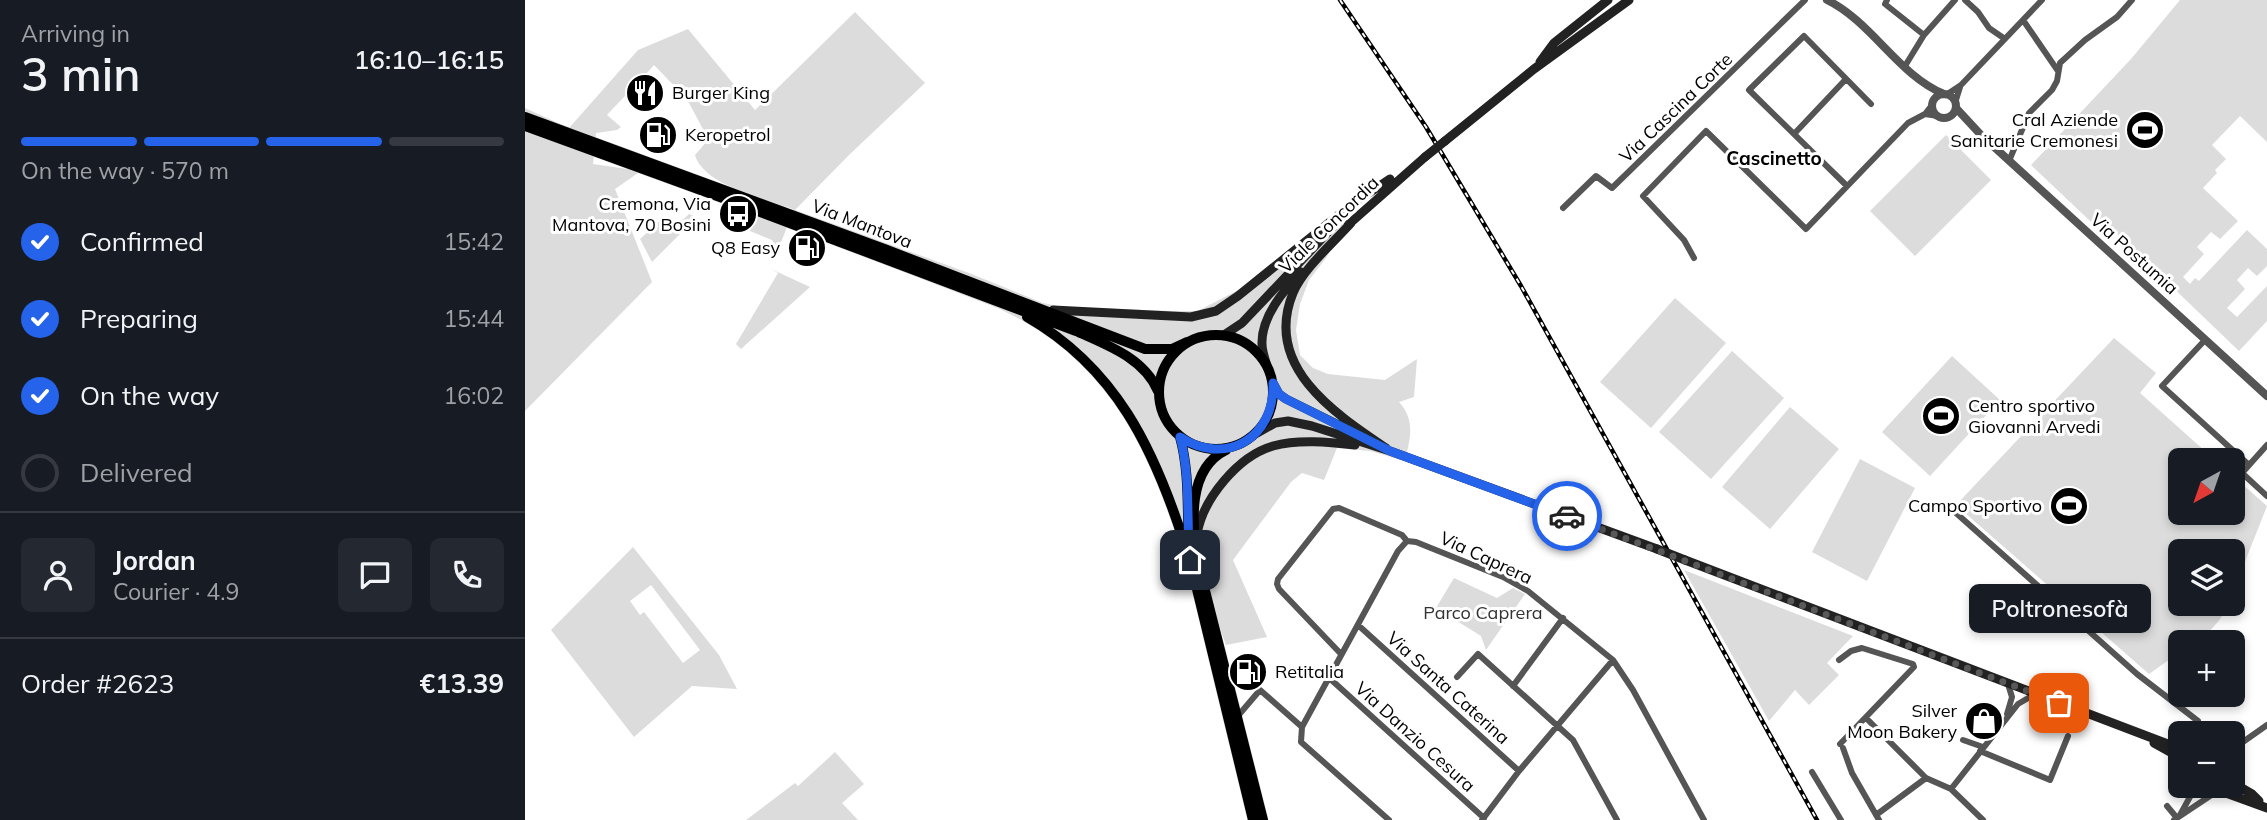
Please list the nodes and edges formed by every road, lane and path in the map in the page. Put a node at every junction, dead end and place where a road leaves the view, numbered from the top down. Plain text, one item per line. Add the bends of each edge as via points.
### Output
1 (1608, 0) edge
2 (1629, 0) edge
3 (1805, 0) edge
4 (1887, 0) edge
5 (1955, 0) edge
6 (1965, 0) edge
7 (2042, 0) edge
8 (2132, 0) edge
9 (1831, 1) edge
10 (2023, 20) junction
11 (1924, 35) junction
12 (2005, 39) junction
13 (1905, 66) junction
14 (1534, 69) junction
15 (2058, 72) junction
16 (1846, 79) junction
17 (1961, 85) junction
18 (1926, 86) junction
19 (1945, 94) junction
20 (1933, 103) junction
21 (1871, 104) dead end
22 (1955, 106) junction
23 (1925, 114) junction
24 (1937, 116) junction
25 (525, 117) edge
26 (1948, 117) junction
27 (526, 127) edge
28 (1794, 134) junction
29 (1980, 135) junction
30 (1425, 157) junction
31 (2009, 161) junction
32 (1390, 178) junction
33 (1847, 186) junction
34 (1563, 208) dead end
35 (1350, 223) junction
36 (1694, 258) dead end
37 (1006, 300) junction
38 (1224, 335) junction
39 (2205, 340) junction
40 (1188, 342) junction
41 (1267, 366) junction
42 (1273, 383) junction
43 (1158, 391) junction
44 (2267, 396) edge
45 (1257, 433) junction
46 (1180, 437) junction
47 (1381, 444) junction
48 (2267, 445) edge
49 (1370, 446) junction
50 (1226, 450) junction
51 (1390, 451) junction
52 (2249, 465) junction
53 (2267, 496) edge
54 (1947, 505) dead end
55 (1407, 541) junction
56 (1195, 548) junction
57 (1190, 560) junction
58 (1563, 618) junction
59 (1358, 625) junction
60 (1341, 654) junction
61 (1613, 660) junction
62 (1839, 660) dead end
63 (1327, 676) junction
64 (1457, 677) dead end
65 (2008, 684) junction
66 (1513, 686) junction
67 (2035, 694) junction
68 (1237, 717) junction
69 (1866, 718) junction
70 (2005, 719) junction
71 (2198, 721) edge
72 (2267, 725) edge
73 (1558, 726) junction
74 (1302, 727) junction
75 (2137, 733) junction
76 (2068, 736) dead end
77 (1963, 740) dead end
78 (2245, 740) edge
79 (2168, 744) edge
80 (1981, 749) junction
81 (2168, 750) edge
82 (1520, 771) junction
83 (1812, 772) dead end
84 (1926, 778) junction
85 (1951, 789) junction
86 (2245, 790) edge
87 (2189, 798) edge
88 (2207, 798) edge
89 (2244, 798) edge
90 (2167, 806) dead end
91 (2265, 806) edge
92 (1877, 818) edge
93 (2177, 818) edge
94 (1483, 819) edge
95 (1253, 820) edge
96 (1263, 820) edge
97 (1389, 820) edge
98 (1617, 820) edge
99 (1704, 820) edge
100 (1841, 820) edge
101 (1983, 820) edge

1 - 14 main road, Viale Concordia via 1554,43
2 - 14 main road, Viale Concordia
3 - 34 street, Via Cascina Corte via 1612,188 1596,176
4 - 11 street via 1885,4
5 - 11 street
6 - 12 street
7 - 10 street
8 - 15 street via 2067,55
9 - 13 street, Via Postumia
10 - 12 street
10 - 15 street
11 - 13 street
12 - 17 street
13 - 18 street, Via Postumia
14 - 30 main road, Viale Concordia, bridge
15 - 31 street via 2052,90 2029,113
16 - 21 street
16 - 28 street
16 - 28 street via 1804,36 1749,90
17 - 19 street
17 - 22 street
18 - 19 street, Via Postumia
18 - 20 street
19 - 20 street
19 - 22 street, Via Postumia
20 - 23 street
20 - 24 street
22 - 26 street
22 - 29 street, Via Postumia
23 - 24 street
23 - 33 street via 1908,123
24 - 26 street, Via Postumia
25 - 37 main road, Via Mantova via 715,185
26 - 29 street, Via Postumia
27 - 37 main road, Via Mantova
28 - 33 street
29 - 31 street, Via Postumia
30 - 32 main road, Viale Concordia
30 - 35 main road, Viale Concordia
31 - 39 street, Via Postumia
32 - 37 main road via 1227,304 1204,315 1059,312
32 - 38 main road, Viale Concordia via 1323,235 1242,323
33 - 36 street via 1806,229 1706,131 1643,196 1684,240
35 - 41 main road, Viale Concordia via 1297,275 1274,307 1262,335
35 - 47 main road via 1300,281 1285,331 1294,365 1305,383
37 - 40 main road, Via Mantova via 1145,349 1172,349
37 - 43 main road, Via Mantova via 1110,346 1145,370
37 - 57 main road via 1071,347 1114,394 1163,479
38 - 40 main road via 1205,335
38 - 41 main road via 1249,345
39 - 44 street, Via Postumia
39 - 52 street via 2162,386
40 - 43 main road via 1163,368
41 - 42 main road
42 - 45 main road via 1271,410
42 - 47 main road via 1286,399
43 - 46 main road via 1165,420
45 - 49 main road via 1289,421
45 - 50 main road
46 - 50 main road via 1201,448
46 - 57 main road via 1186,464
47 - 51 main road
48 - 52 street
49 - 51 main road
49 - 56 main road via 1301,442 1261,451 1213,495 1202,515
50 - 56 main road via 1209,460 1200,478 1193,515
51 - 65 main road, bridge
52 - 53 street via 2242,473
54 - 71 street via 2137,674
55 - 58 street, Via Caprera via 1503,577
55 - 59 street
55 - 60 street, Via Caprera via 1352,513 1333,509 1278,579 1279,589
56 - 68 main road
57 - 95 main road
58 - 61 street, Via Caprera
58 - 66 street
59 - 60 street
59 - 82 street, Via Santa Caterina
60 - 63 street
61 - 73 street
61 - 99 street, Via Caprera
62 - 69 street via 1862,648 1913,664
63 - 74 street
63 - 94 street, Via Danzio Cesura
64 - 66 street via 1478,654
65 - 67 main road
65 - 70 street via 2012,697
66 - 73 street
67 - 70 street
67 - 75 main road
68 - 74 street via 1259,690
68 - 96 main road
69 - 84 street
69 - 92 street via 1841,746
70 - 80 street
72 - 78 street
73 - 82 street
73 - 98 street via 1577,747
74 - 97 street via 1301,741
75 - 79 main road
75 - 81 main road
76 - 80 street via 2050,780
77 - 80 street
80 - 85 street
82 - 94 street
83 - 100 street
84 - 85 street
84 - 92 street
85 - 101 street
86 - 91 main road
87 - 93 street
88 - 93 street
89 - 91 main road
90 - 93 street

